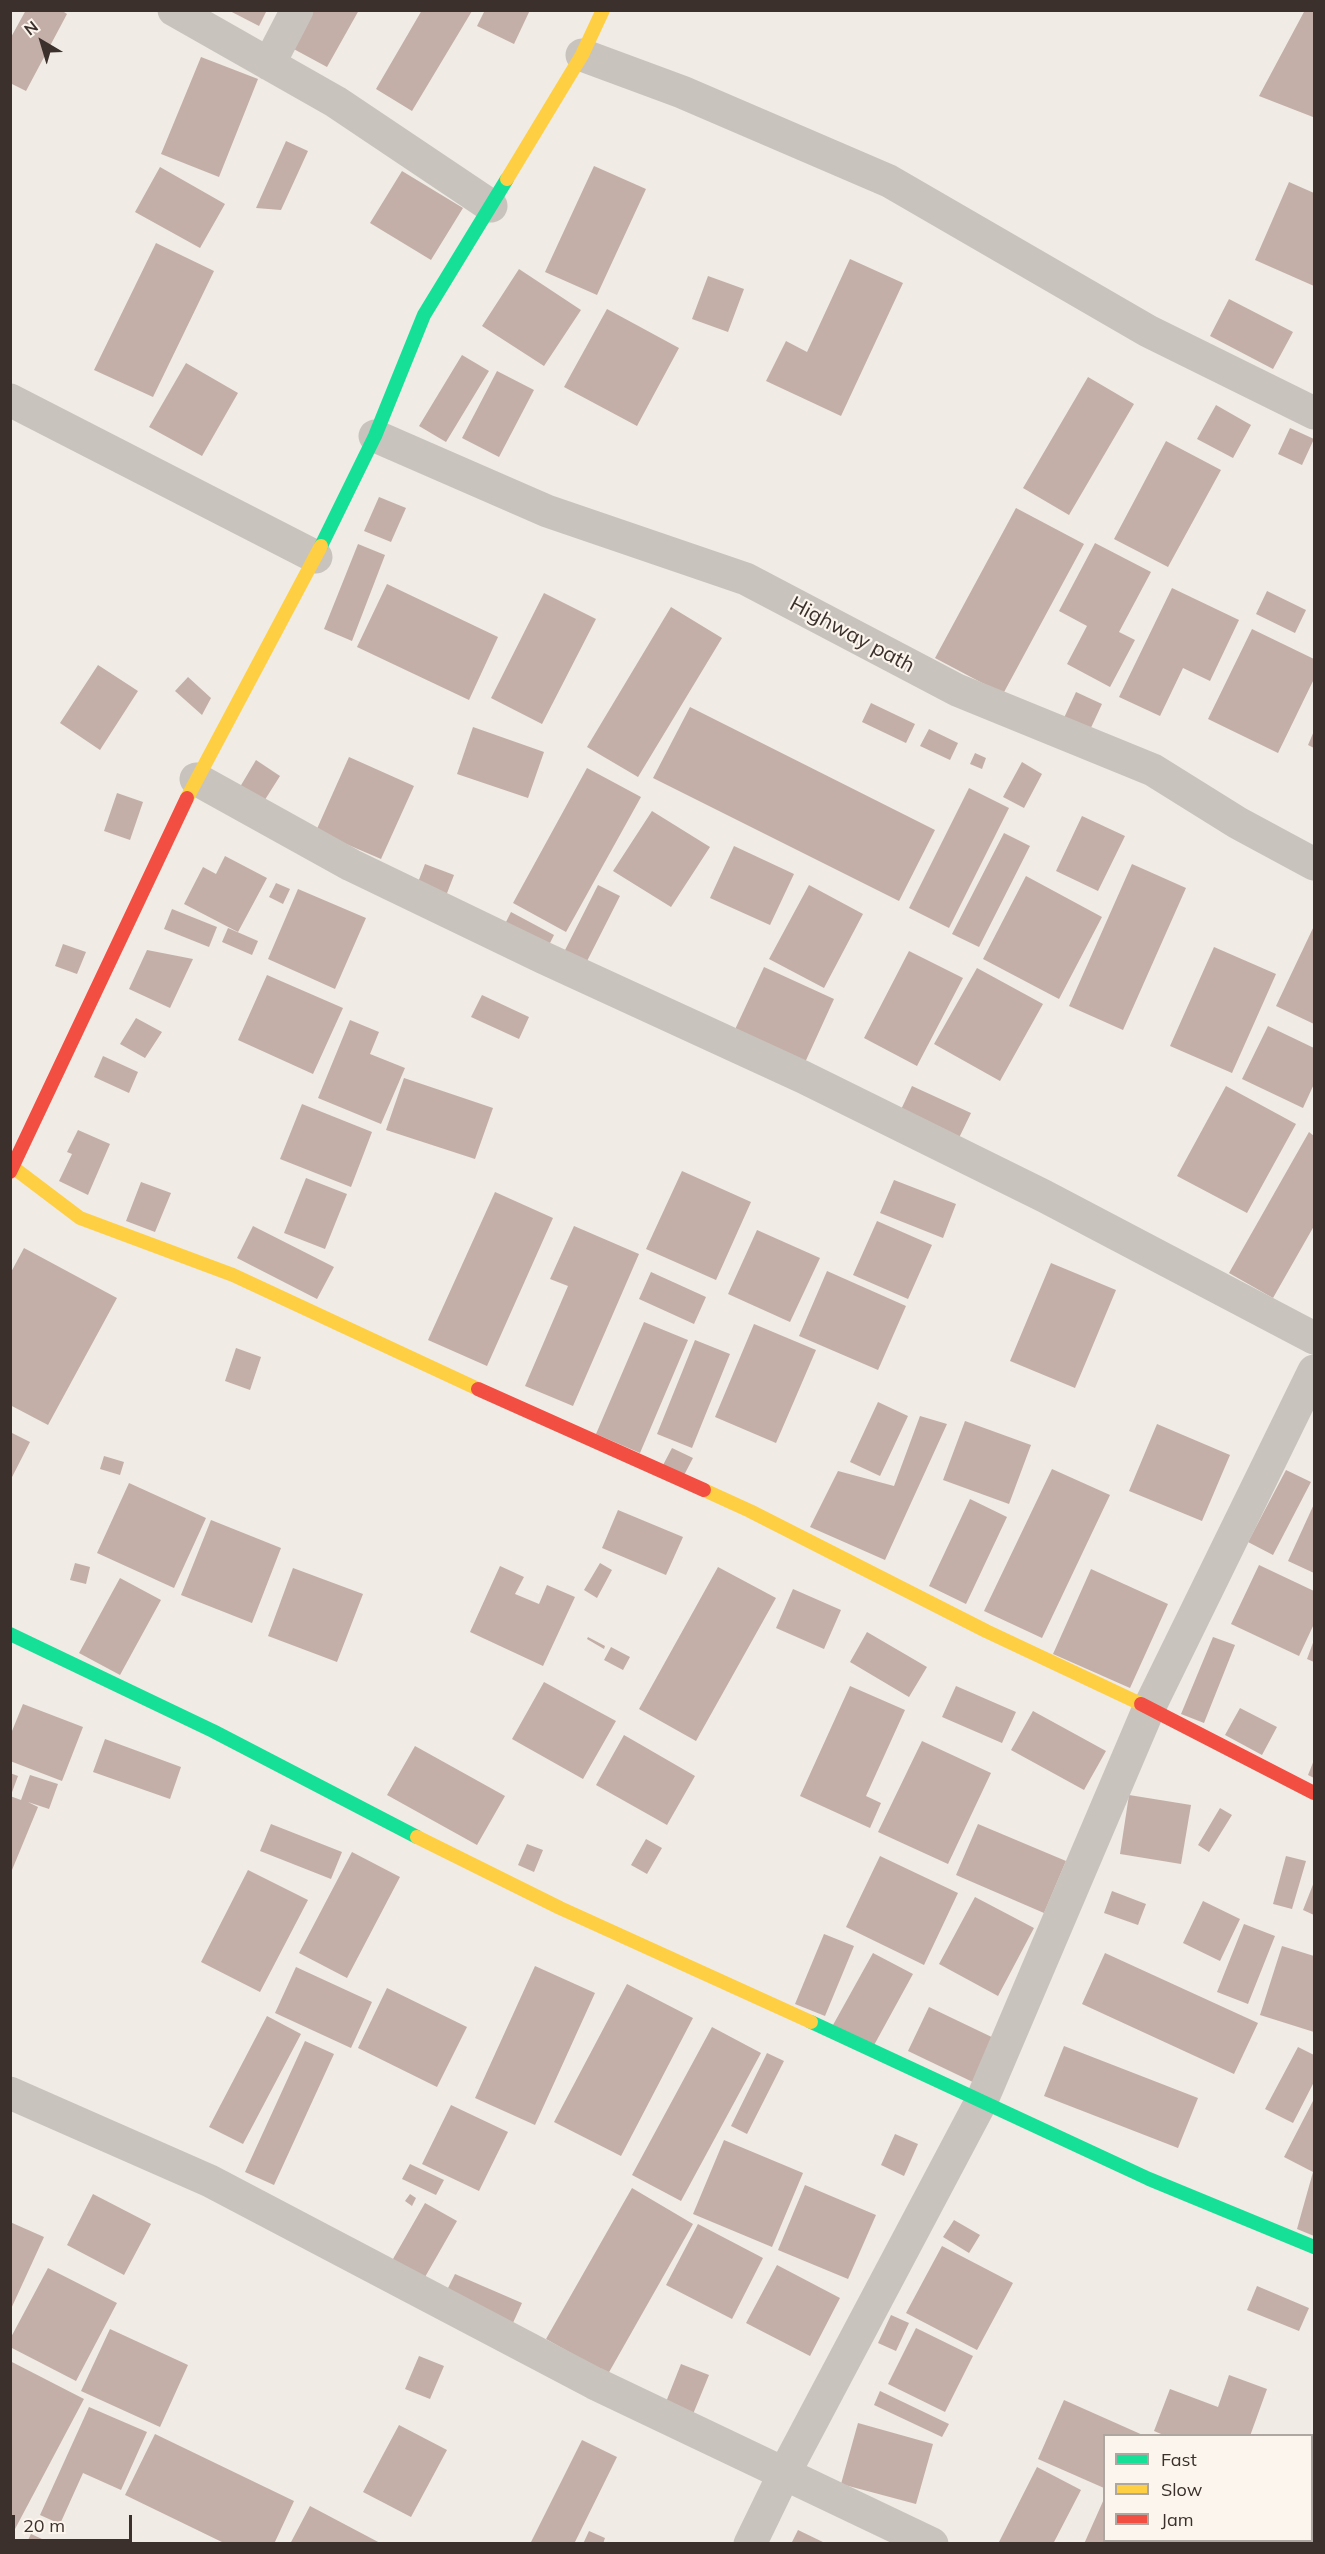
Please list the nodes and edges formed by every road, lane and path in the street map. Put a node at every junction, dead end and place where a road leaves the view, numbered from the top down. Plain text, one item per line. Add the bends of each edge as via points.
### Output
1 (174, 10) edge
2 (297, 10) edge
3 (603, 10) edge
4 (582, 55) junction
5 (269, 64) junction
6 (491, 206) junction
7 (10, 400) edge
8 (1314, 413) edge
9 (375, 436) junction
10 (316, 557) junction
11 (196, 779) junction
12 (1314, 864) edge
13 (11, 1168) edge
14 (1314, 1338) edge
15 (1314, 1371) edge
16 (10, 1635) edge
17 (1149, 1708) junction
18 (1314, 1793) edge
19 (10, 2093) edge
20 (982, 2100) junction
21 (1314, 2247) edge
22 (785, 2472) junction
23 (750, 2544) edge
24 (932, 2544) edge

1 - 5 street
2 - 5 street
3 - 4 street
4 - 6 street
4 - 8 street via 682,92 889,181 1148,331
5 - 6 street via 336,102
6 - 9 street via 424,315
7 - 10 street
9 - 10 street
9 - 12 street, Highway path via 547,511 746,579 957,690 1153,770
10 - 11 street
11 - 13 street
11 - 14 street via 351,865 814,1082 1044,1196
13 - 17 street via 80,1218 233,1275 750,1511 986,1631
15 - 17 street
16 - 20 street via 213,1731 560,1908
17 - 18 street
17 - 20 street
19 - 22 street via 210,2181 594,2383
20 - 21 street via 1149,2179
20 - 22 street
22 - 23 street
22 - 24 street

